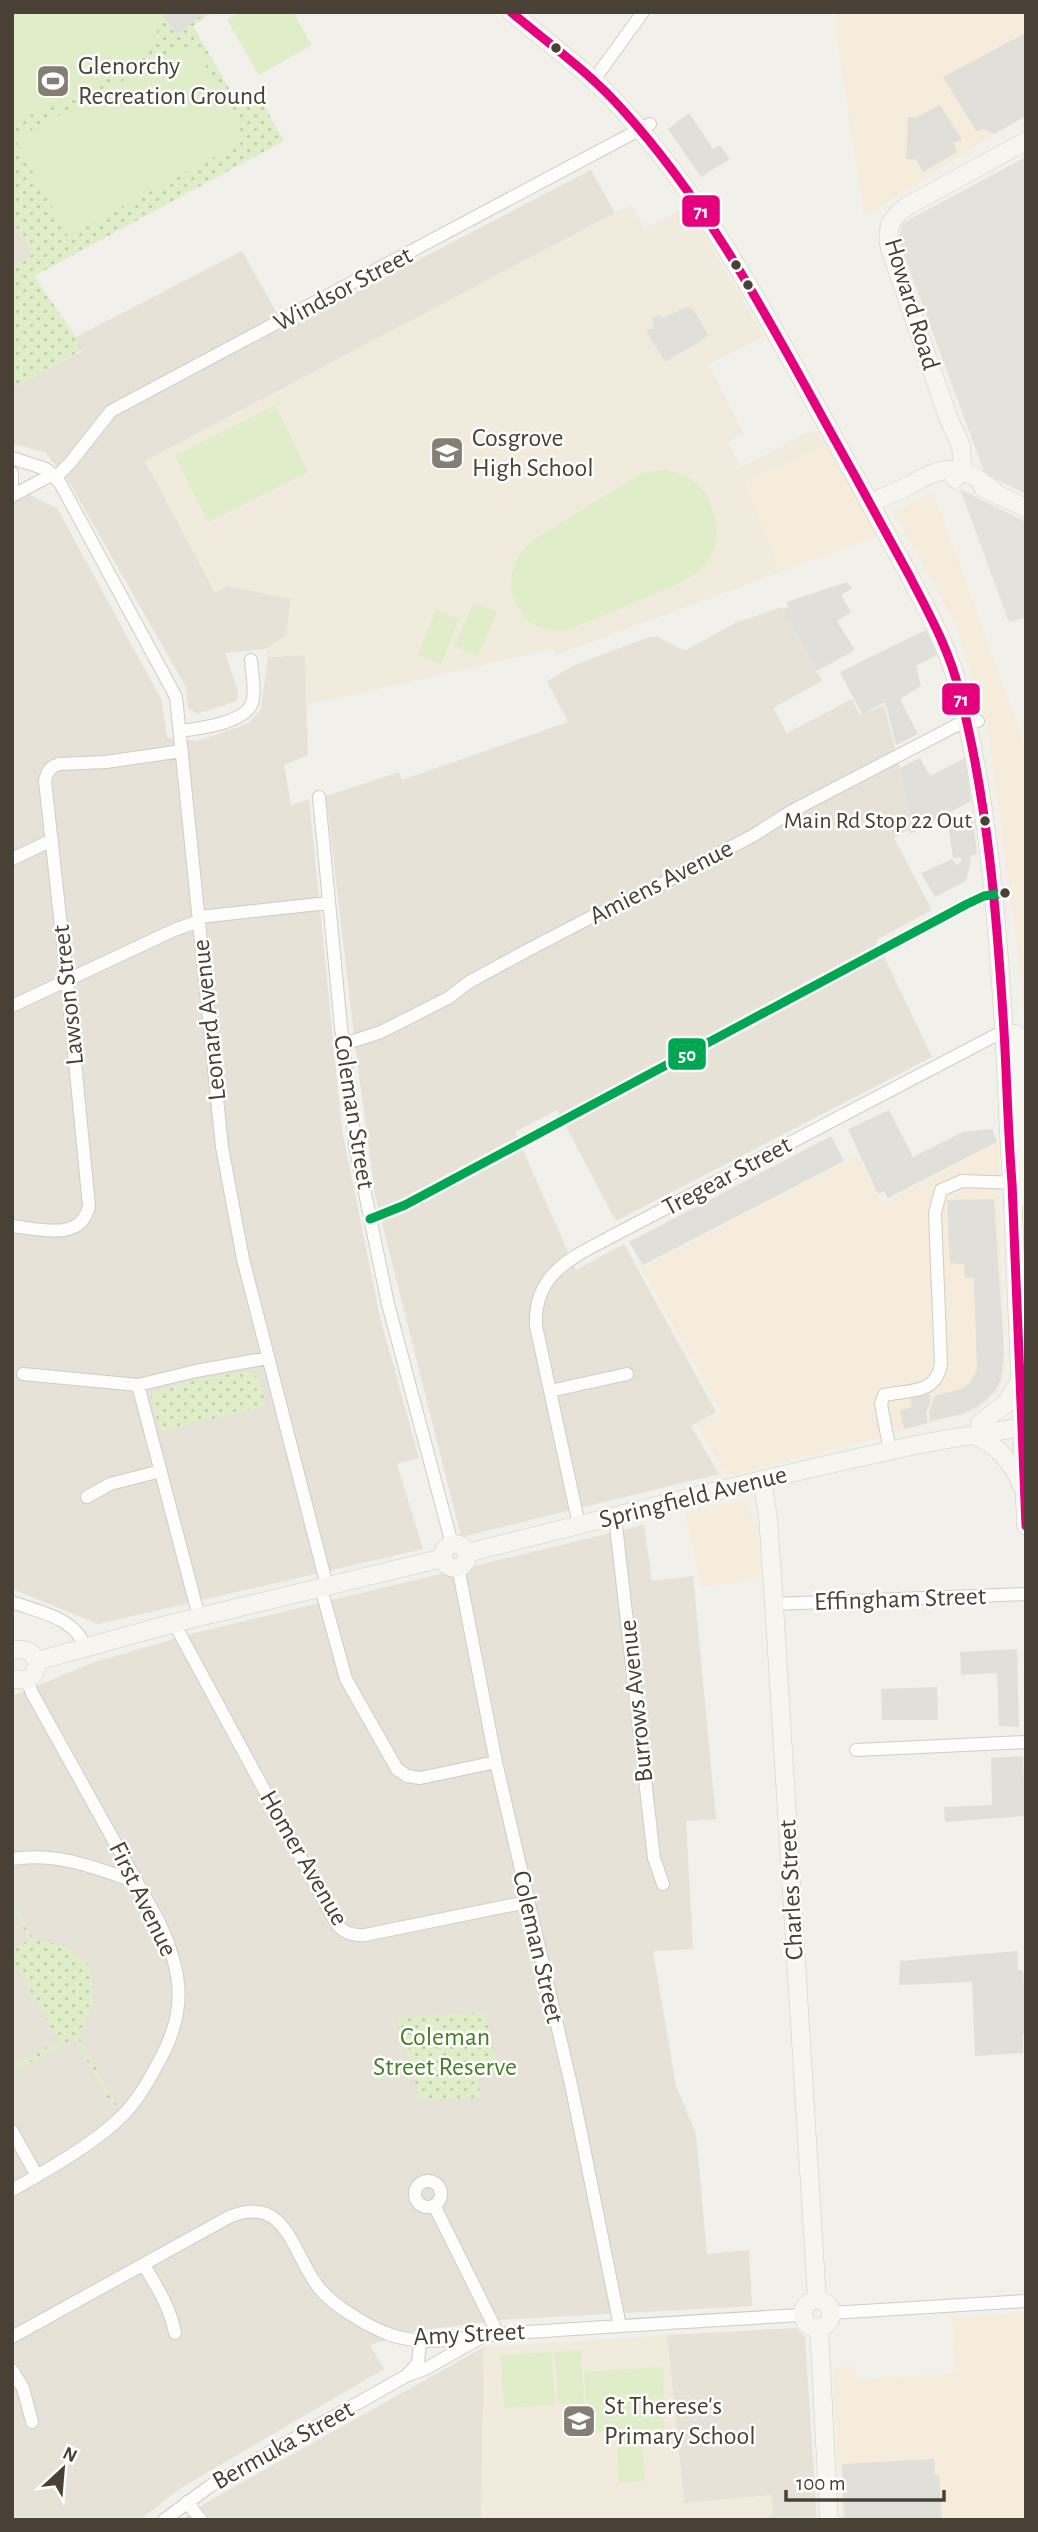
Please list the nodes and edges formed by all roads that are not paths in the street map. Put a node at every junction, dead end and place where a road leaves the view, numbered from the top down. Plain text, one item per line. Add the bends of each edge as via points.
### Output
1 (511, 12) edge
2 (526, 12) edge
3 (643, 12) edge
4 (597, 77) junction
5 (645, 127) junction
6 (1026, 141) edge
7 (948, 417) junction
8 (959, 440) junction
9 (12, 458) edge
10 (12, 473) edge
11 (955, 473) junction
12 (54, 475) junction
13 (988, 486) junction
14 (12, 495) edge
15 (874, 501) junction
16 (1026, 508) edge
17 (251, 660) dead end
18 (973, 722) junction
19 (181, 731) junction
20 (183, 751) junction
21 (319, 797) dead end
22 (52, 840) junction
23 (12, 859) edge
24 (999, 894) junction
25 (328, 903) junction
26 (199, 919) junction
27 (67, 980) junction
28 (12, 1006) edge
29 (1010, 1032) junction
30 (344, 1044) junction
31 (1018, 1183) edge
32 (370, 1219) junction
33 (12, 1226) edge
34 (1026, 1230) edge
35 (268, 1358) junction
36 (23, 1374) dead end
37 (627, 1374) dead end
38 (1019, 1384) junction
39 (138, 1385) junction
40 (550, 1391) junction
41 (1023, 1421) edge
42 (978, 1430) junction
43 (890, 1451) junction
44 (161, 1471) junction
45 (762, 1479) junction
46 (1025, 1494) edge
47 (87, 1497) dead end
48 (615, 1517) junction
49 (579, 1525) junction
50 (1026, 1526) edge
51 (455, 1556) junction
52 (324, 1587) junction
53 (1026, 1594) edge
54 (12, 1602) edge
55 (774, 1604) junction
56 (198, 1617) junction
57 (174, 1623) junction
58 (14, 1647) edge
59 (85, 1647) junction
60 (37, 1661) junction
61 (20, 1679) edge
62 (1026, 1742) edge
63 (856, 1750) dead end
64 (496, 1762) junction
65 (12, 1859) edge
66 (137, 1882) junction
67 (663, 1884) dead end
68 (527, 1902) junction
69 (12, 2131) edge
70 (37, 2176) junction
71 (12, 2190) edge
72 (434, 2205) dead end
73 (144, 2264) junction
74 (817, 2300) junction
75 (1026, 2301) edge
76 (803, 2315) junction
77 (825, 2320) junction
78 (620, 2326) junction
79 (175, 2333) dead end
80 (492, 2334) junction
81 (12, 2337) edge
82 (420, 2341) junction
83 (12, 2370) edge
84 (406, 2376) junction
85 (32, 2423) dead end
86 (187, 2502) junction
87 (164, 2520) edge
88 (201, 2520) edge
89 (829, 2520) edge

1 - 4 street
2 - 4 street
3 - 4 street
4 - 5 street
5 - 12 street, Windsor Street via 111,411 70,463
5 - 15 street via 718,238
6 - 7 street, Howard Road via 909,205 887,230
7 - 8 street, Howard Road
7 - 11 street, Howard Road
8 - 11 street, Howard Road via 962,460
8 - 13 street
9 - 12 street
10 - 14 street
11 - 13 street
11 - 15 street via 934,471
12 - 14 street, Windsor Street
12 - 19 street, Leonard Avenue via 176,697
13 - 16 street
15 - 18 street via 939,634
17 - 19 street via 253,699 245,713
18 - 24 street via 992,797
18 - 30 street, Amiens Avenue via 957,725 792,811 469,982 448,998 369,1037
19 - 20 street, Leonard Avenue
20 - 22 street, Lawson Street via 52,766 45,781
20 - 26 street, Leonard Avenue
21 - 25 street, Coleman Street
22 - 23 street
22 - 27 street, Lawson Street
24 - 29 street
24 - 32 street via 967,904 405,1205
25 - 26 street
25 - 30 street, Coleman Street
26 - 27 street
26 - 35 street, Leonard Avenue via 222,1147
27 - 28 street
27 - 33 street, Lawson Street via 89,1206 82,1224 72,1230
29 - 31 street
29 - 40 street, Tregear Street via 620,1232 555,1270 543,1285 535,1315
30 - 32 street, Coleman Street via 352,1125
31 - 34 street
31 - 38 street
31 - 43 street via 962,1181 941,1190 937,1198 939,1379 931,1386 884,1395 881,1404
32 - 51 street, Coleman Street
35 - 39 street
35 - 52 street, Leonard Avenue
36 - 39 street
37 - 40 street
38 - 41 street
38 - 42 street
39 - 44 street
40 - 49 street, Tregear Street
41 - 42 street, Springfield Avenue
41 - 46 street
42 - 43 street, Springfield Avenue
42 - 46 street via 1008,1461
43 - 45 street, Springfield Avenue
44 - 47 street via 110,1484
44 - 56 street
45 - 48 street, Springfield Avenue
45 - 55 street, Charles Street
46 - 50 street
48 - 49 street, Springfield Avenue
48 - 67 street, Burrows Avenue via 654,1858
49 - 51 street, Springfield Avenue
51 - 52 street, Springfield Avenue
51 - 64 street, Coleman Street
52 - 56 street, Springfield Avenue
52 - 64 street, Leonard Avenue via 346,1679 397,1769 420,1777
53 - 55 street, Effingham Street
54 - 59 street via 69,1625
55 - 74 street, Charles Street
56 - 57 street, Springfield Avenue
57 - 59 street, Springfield Avenue
57 - 68 street, Homer Avenue via 344,1931 365,1935
58 - 60 street via 30,1652
59 - 60 street, Springfield Avenue
60 - 61 street via 36,1672
61 - 66 street, First Avenue
62 - 63 street
64 - 68 street, Coleman Street
65 - 66 street via 61,1858
66 - 70 street, First Avenue via 177,1970 179,2009 173,2033 125,2113
68 - 78 street, Coleman Street via 572,2089
69 - 70 street
70 - 71 street, First Avenue
72 - 80 street
73 - 79 street via 165,2302
73 - 81 street, Amy Street
73 - 82 street, Amy Street via 229,2217 259,2211 282,2226 317,2286 331,2300 378,2330
74 - 76 street via 805,2306
74 - 77 street via 828,2305
75 - 77 street
76 - 77 street via 810,2326
76 - 78 street, Amy Street
77 - 89 street
78 - 80 street, Amy Street
80 - 82 street, Amy Street
80 - 84 street, Bermuka Street
82 - 84 street via 418,2363
83 - 85 street via 23,2388
84 - 86 street, Bermuka Street
86 - 87 street, Bermuka Street
86 - 88 street

